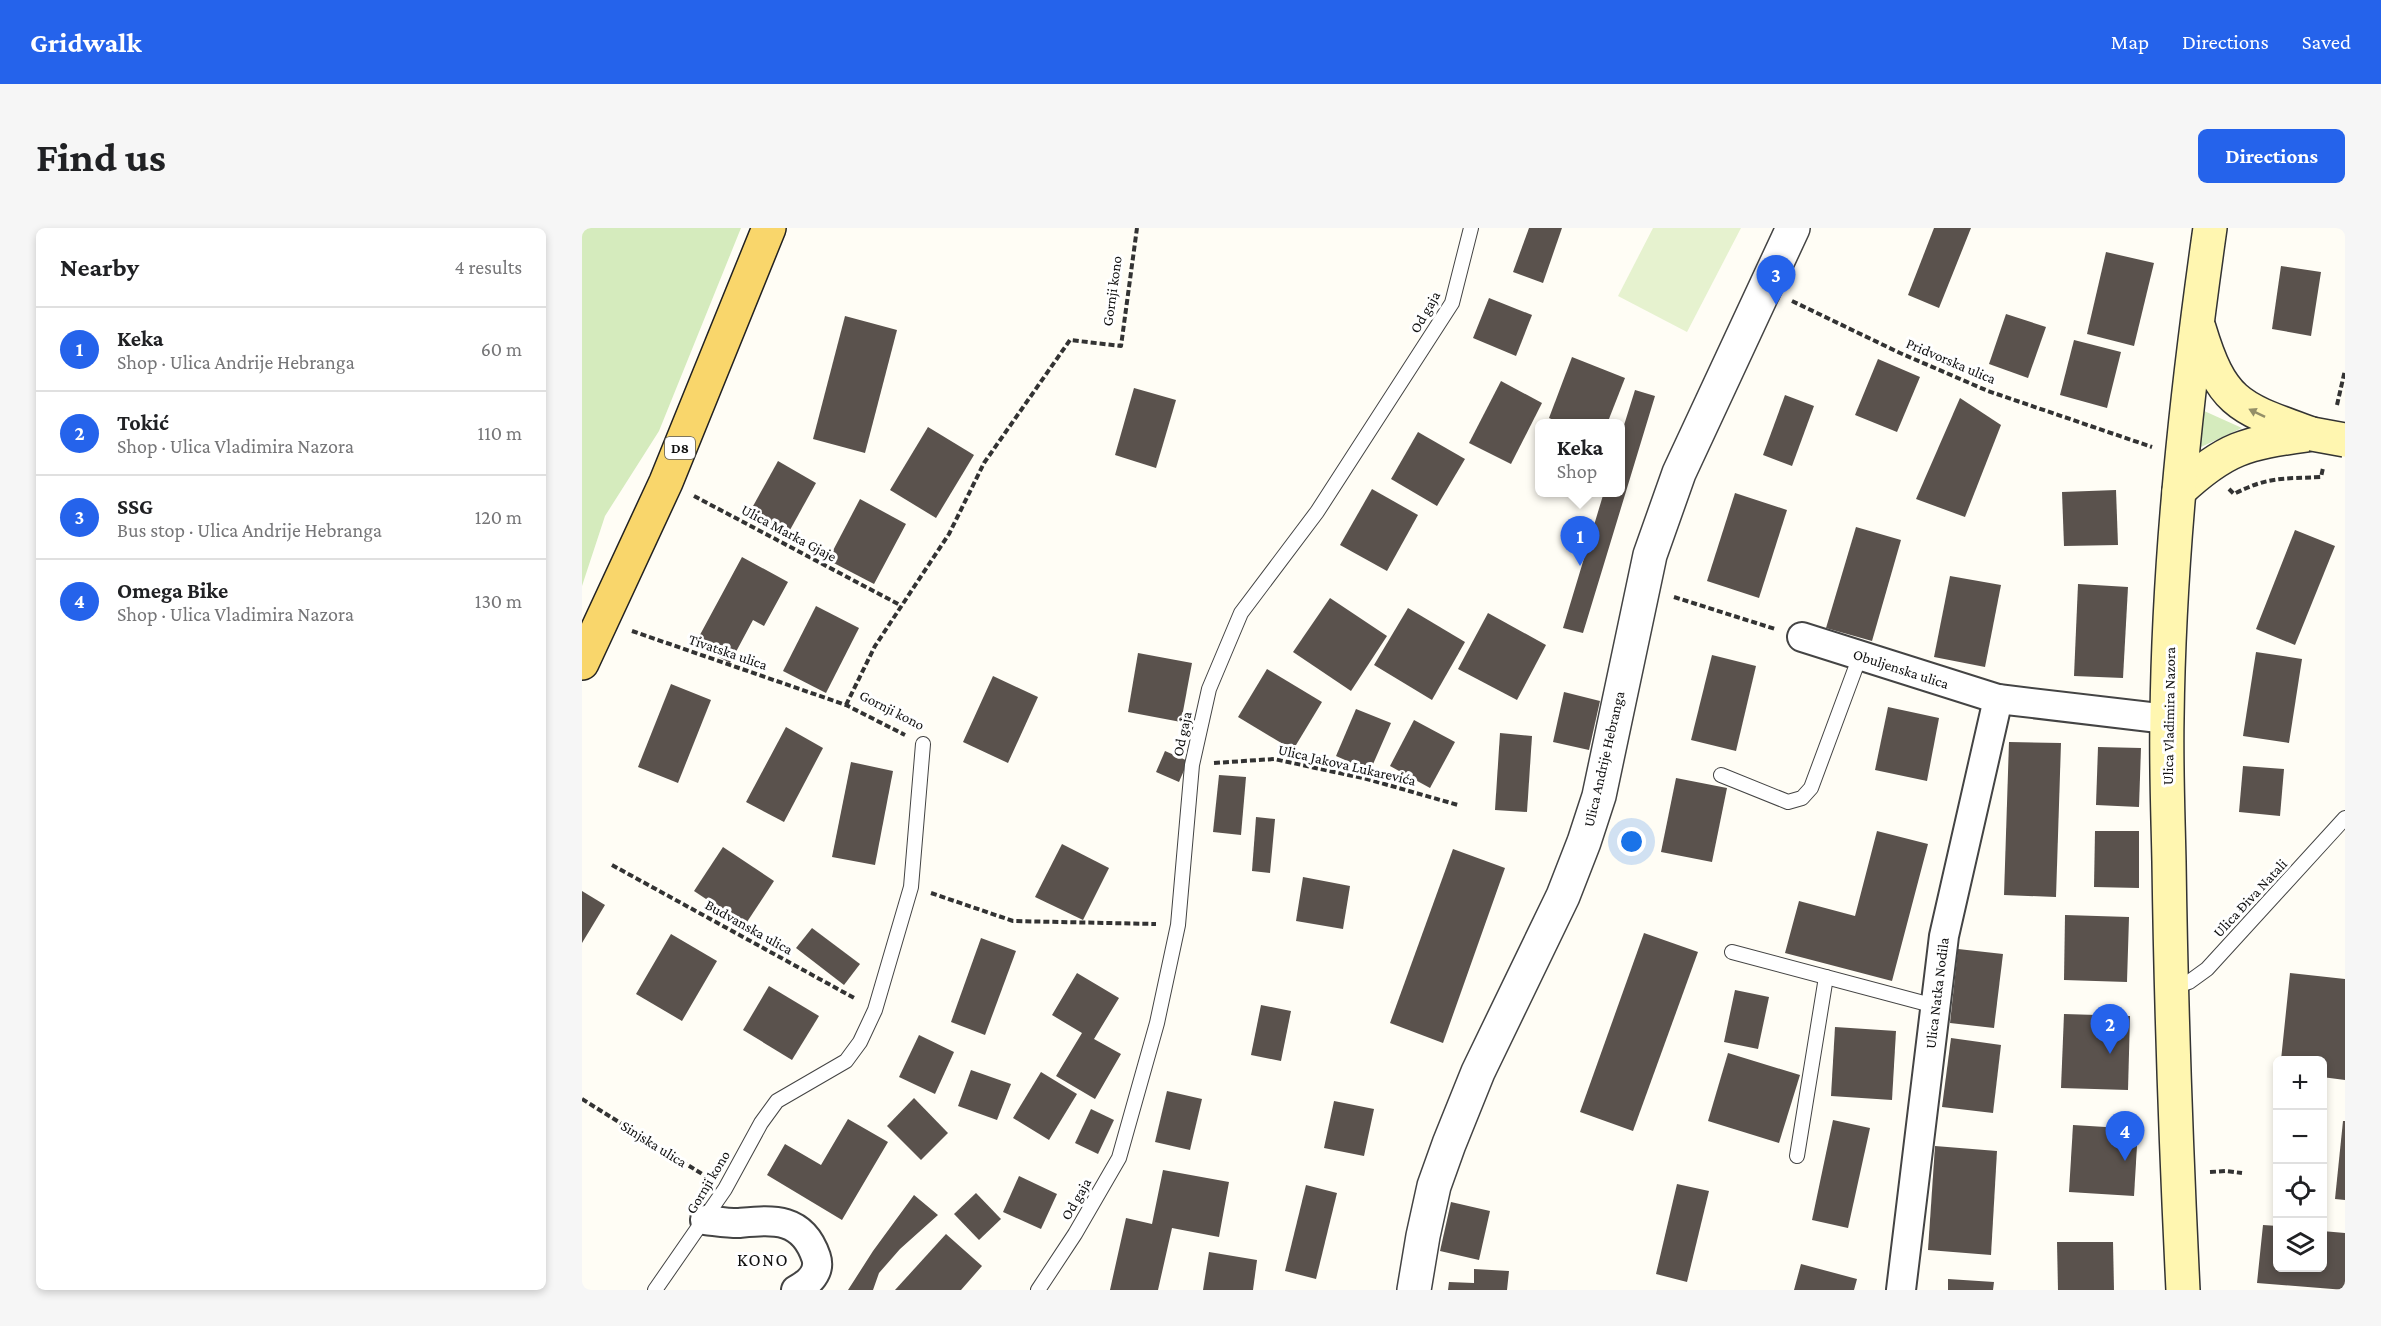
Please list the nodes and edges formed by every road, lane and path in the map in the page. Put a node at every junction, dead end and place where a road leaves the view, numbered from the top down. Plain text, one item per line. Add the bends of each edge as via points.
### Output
1 (770, 228) edge
2 (1137, 228) edge
3 (1471, 228) edge
4 (1793, 228) edge
5 (2210, 228) edge
6 (1765, 288) junction
7 (2197, 320) junction
8 (2312, 434) junction
9 (2134, 440) dead end
10 (2345, 440) edge
11 (2308, 478) dead end
12 (666, 482) junction
13 (2179, 491) junction
14 (2234, 494) dead end
15 (1642, 587) junction
16 (900, 605) junction
17 (603, 621) junction
18 (1802, 637) joint
19 (1860, 656) junction
20 (582, 663) edge
21 (1998, 699) junction
22 (846, 705) junction
23 (2167, 719) junction
24 (923, 744) joint
25 (1192, 765) junction
26 (1721, 775) dead end
27 (1458, 805) dead end
28 (2345, 818) edge
29 (612, 865) dead end
30 (911, 887) junction
31 (1178, 925) junction
32 (1731, 952) dead end
33 (1826, 977) junction
34 (2170, 989) junction
35 (1935, 1006) junction
36 (875, 1010) junction
37 (582, 1099) edge
38 (1797, 1156) dead end
39 (725, 1189) junction
40 (2178, 1205) junction
41 (705, 1220) junction
42 (655, 1290) edge
43 (796, 1290) edge
44 (1038, 1290) edge
45 (1414, 1290) edge
46 (1901, 1290) edge
47 (2183, 1290) edge
48 (2200, 1290) edge

1 - 12 main road, D8
2 - 16 path, Gornji kono via 1121,346 1070,340 984,464 950,534
3 - 25 lane, Od gaja via 1452,303 1317,512 1241,613 1209,689
4 - 6 street, Ulica Andrije Hebranga
5 - 7 main road, Ulica Vladimira Nazora
6 - 9 path, Pridvorska ulica via 1988,391
6 - 15 street, Ulica Andrije Hebranga via 1679,473
8 -> 7 main road via 2255,413 2232,397 2217,377
7 - 13 main road, Ulica Vladimira Nazora
8 - 10 main road, bridge
8 - 13 main road via 2261,441 2237,449 2218,458
11 - 14 path via 2257,482
12 - 16 path, Ulica Marka Gjaje
12 - 17 main road, D8
13 - 23 main road, Ulica Vladimira Nazora
15 - 18 path
15 - 45 street, Ulica Andrije Hebranga via 1599,796 1563,896 1478,1072 1449,1144 1434,1186
16 - 22 path, Gornji kono
17 - 20 main road, D8
17 - 22 path, Tivatska ulica
18 - 19 street, Obuljenska ulica
19 - 21 street, Obuljenska ulica
19 - 26 lane via 1811,788 1802,798 1788,802
21 - 23 street, Obuljenska ulica
21 - 35 street, Ulica Natka Nodila via 1944,936
22 - 24 path, Gornji kono
23 - 34 main road, Ulica Vladimira Nazora
24 - 30 lane, Gornji kono
25 - 27 path, Ulica Jakova Lukarevića via 1274,759 1367,779
25 - 31 lane, Od gaja
28 - 34 lane, Ulica Điva Natali via 2207,969
29 - 36 path, Budvanska ulica
30 - 31 path via 1013,921
30 - 36 lane, Gornji kono
31 - 44 lane, Od gaja via 1157,1023 1119,1158
32 - 33 lane
33 - 35 lane
33 - 38 lane
34 - 40 main road, Ulica Vladimira Nazora
35 - 46 street, Ulica Natka Nodila
36 - 39 lane, Gornji kono via 846,1061 777,1101
37 - 39 path, Sinjska ulica
39 - 41 lane, Gornji kono
40 - 47 main road, Ulica Vladimira Nazora
40 - 48 main road, Ulica Vladimira Nazora
41 - 42 lane, Gornji kono
41 - 43 street via 782,1221 801,1233 818,1262 814,1275

